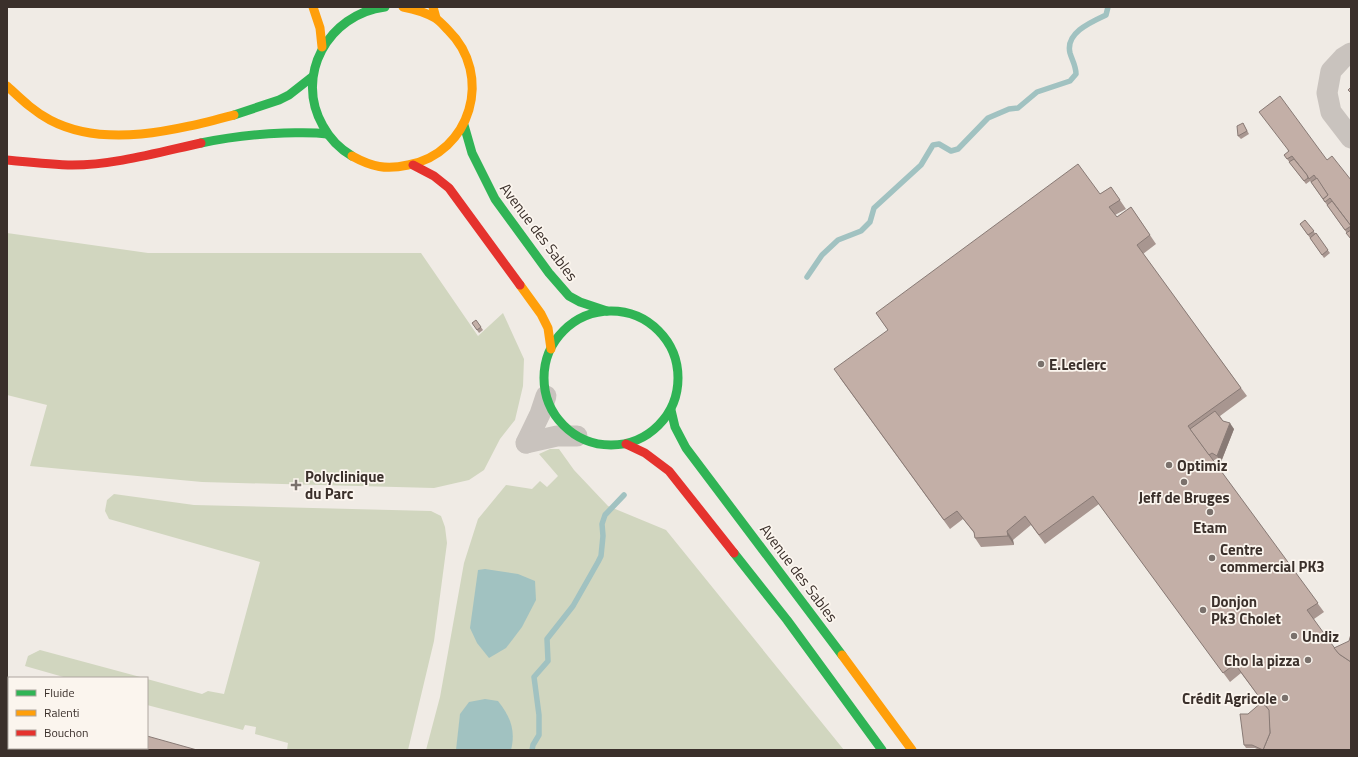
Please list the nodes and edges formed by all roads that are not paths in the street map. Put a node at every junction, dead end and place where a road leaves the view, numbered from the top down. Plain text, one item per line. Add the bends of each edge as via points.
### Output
1 (313, 7) edge
2 (380, 7) edge
3 (385, 7) edge
4 (403, 7) edge
5 (432, 7) edge
6 (436, 18) junction
7 (322, 47) junction
8 (1351, 53) edge
9 (312, 77) junction
10 (7, 86) edge
11 (464, 125) junction
12 (326, 134) junction
13 (1351, 138) edge
14 (7, 160) edge
15 (413, 165) junction
16 (607, 311) junction
17 (551, 349) junction
18 (546, 396) junction
19 (671, 410) junction
20 (577, 436) junction
21 (626, 444) junction
22 (882, 750) edge
23 (912, 750) edge

1 - 7 main road via 320,28
2 - 3 main road
2 - 7 main road via 357,15 337,28
4 - 6 main road
5 - 6 main road
6 - 11 main road via 454,34 467,55 473,78 472,102
7 - 9 main road
8 - 13 street via 1331,71 1327,93 1331,112
9 - 10 main road via 285,97 250,110 160,132 124,136 88,134 59,124 27,106
9 - 12 main road via 312,97 317,116
11 - 15 main road via 451,143 433,157
11 - 16 main road, Avenue des Sables via 472,153 495,199 549,273 569,296
12 - 14 main road via 255,134 106,162 69,165
12 - 15 main road via 340,149 374,166 394,168
15 - 17 main road via 434,176 448,188 541,314 548,328
16 - 17 main road via 589,314 574,322 560,334
16 - 19 main road via 634,314 657,328 666,338 677,362 679,378 677,395
17 - 18 main road via 544,380
18 - 20 main road via 558,419
18 - 20 street via 526,443 557,436
19 - 21 main road via 652,432 640,440
19 - 23 main road, Avenue des Sables via 675,427 686,448
20 - 21 main road via 603,445
21 - 22 main road via 645,453 669,471 787,620

